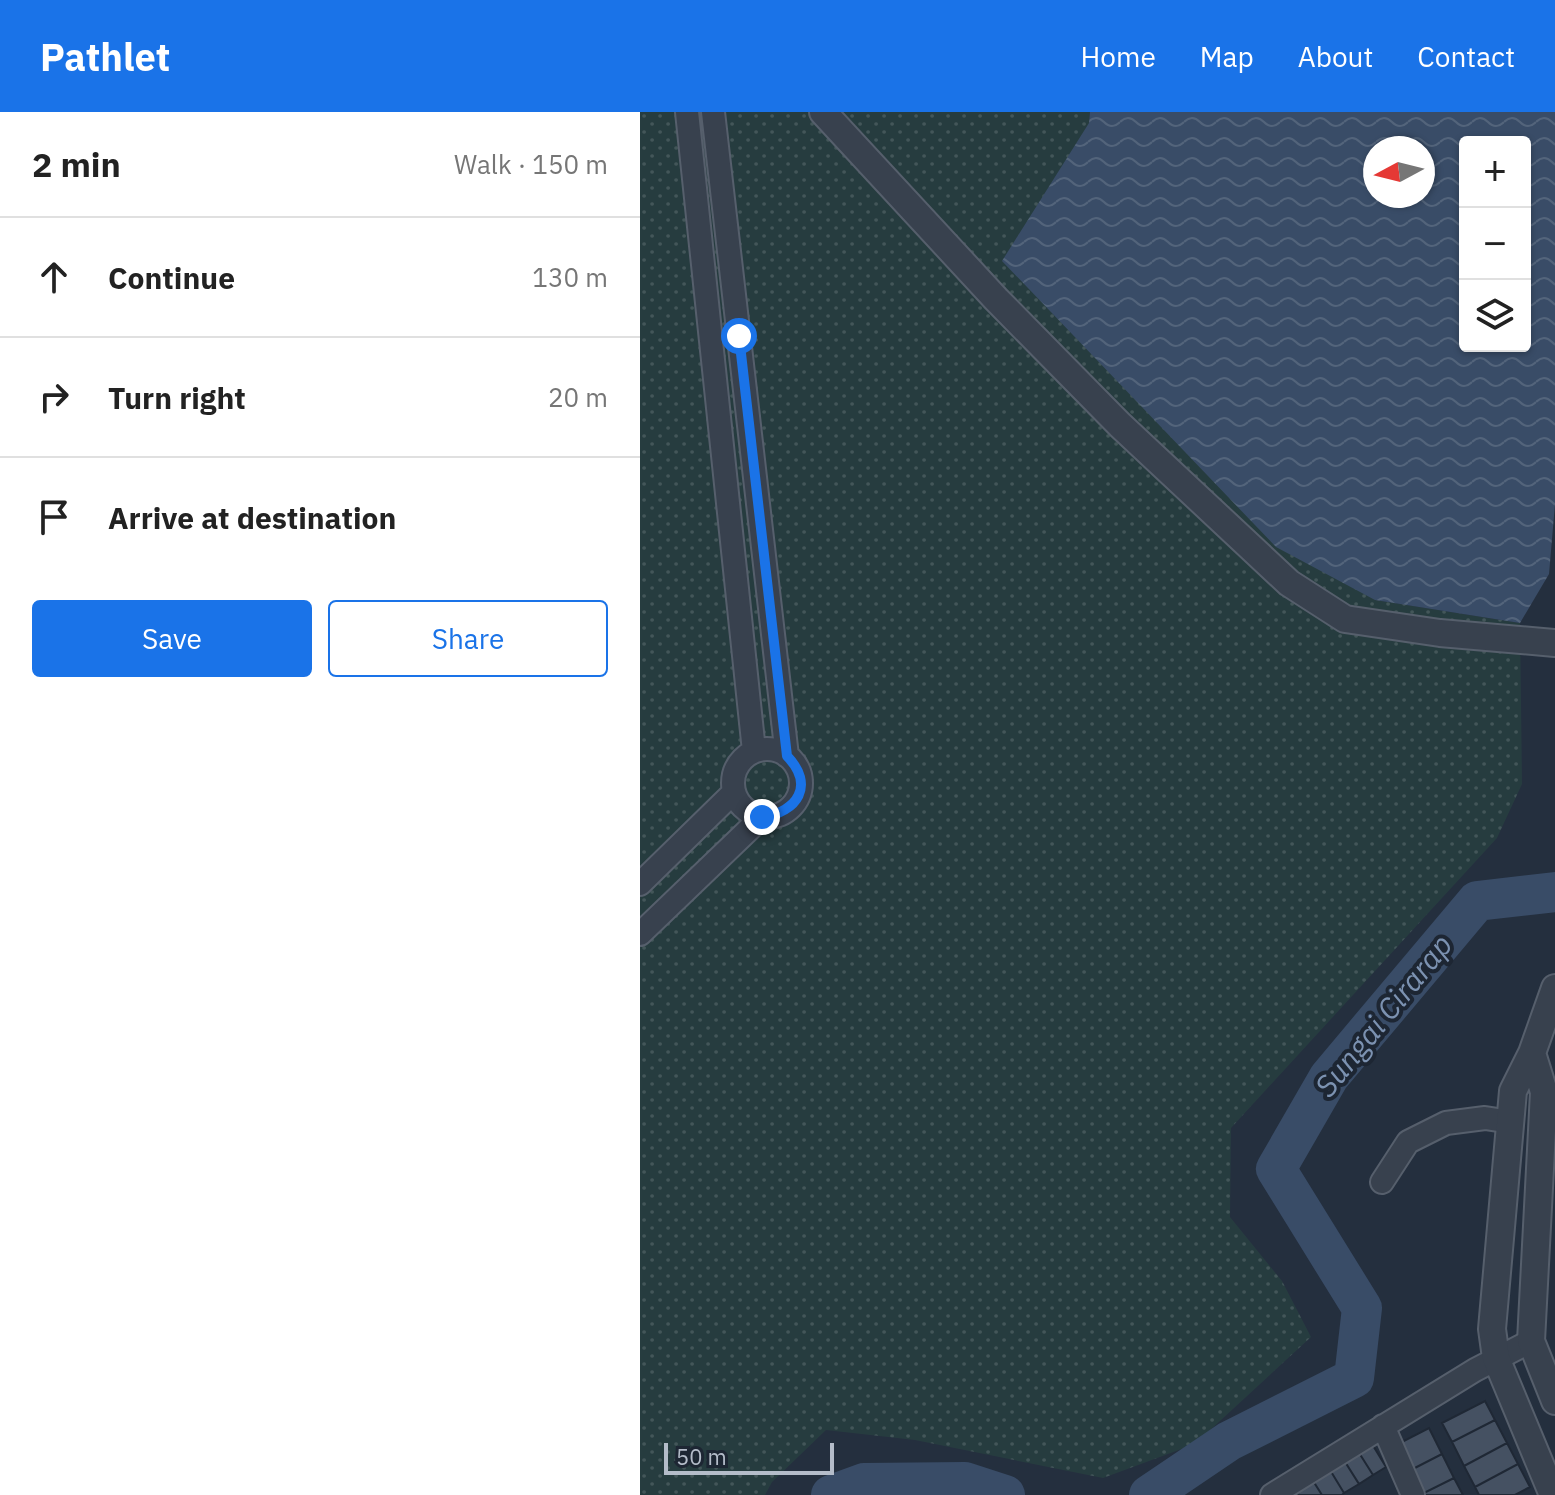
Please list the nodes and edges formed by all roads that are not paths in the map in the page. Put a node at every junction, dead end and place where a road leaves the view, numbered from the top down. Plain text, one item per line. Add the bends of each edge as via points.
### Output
1 (687, 112) edge
2 (713, 112) edge
3 (823, 112) edge
4 (739, 336) junction
5 (713, 339) junction
6 (1555, 643) edge
7 (754, 751) junction
8 (787, 756) junction
9 (734, 792) junction
10 (762, 817) junction
11 (640, 884) edge
12 (640, 934) edge
13 (1554, 993) edge
14 (1532, 1053) junction
15 (1511, 1122) junction
16 (1382, 1182) dead end
17 (1531, 1341) junction
18 (1496, 1358) junction
19 (1555, 1401) edge
20 (1383, 1426) junction
21 (1272, 1495) edge
22 (1413, 1495) edge
23 (1553, 1495) edge

1 - 5 street
2 - 4 street
3 - 6 street via 1120,425 1289,583 1345,619
4 - 5 street
4 - 8 street
5 - 7 street
7 - 8 street via 777,750
7 - 9 street via 737,767
8 - 10 street via 800,775 797,798 780,814
9 - 10 street via 746,810
9 - 11 street
10 - 12 street
13 - 14 street
14 - 15 street via 1513,1091
14 - 17 street via 1544,1092
15 - 16 street via 1485,1118 1446,1123 1408,1142
15 - 18 street via 1492,1329
17 - 18 street
17 - 19 street
18 - 20 street
18 - 23 street
20 - 21 street
20 - 22 street

